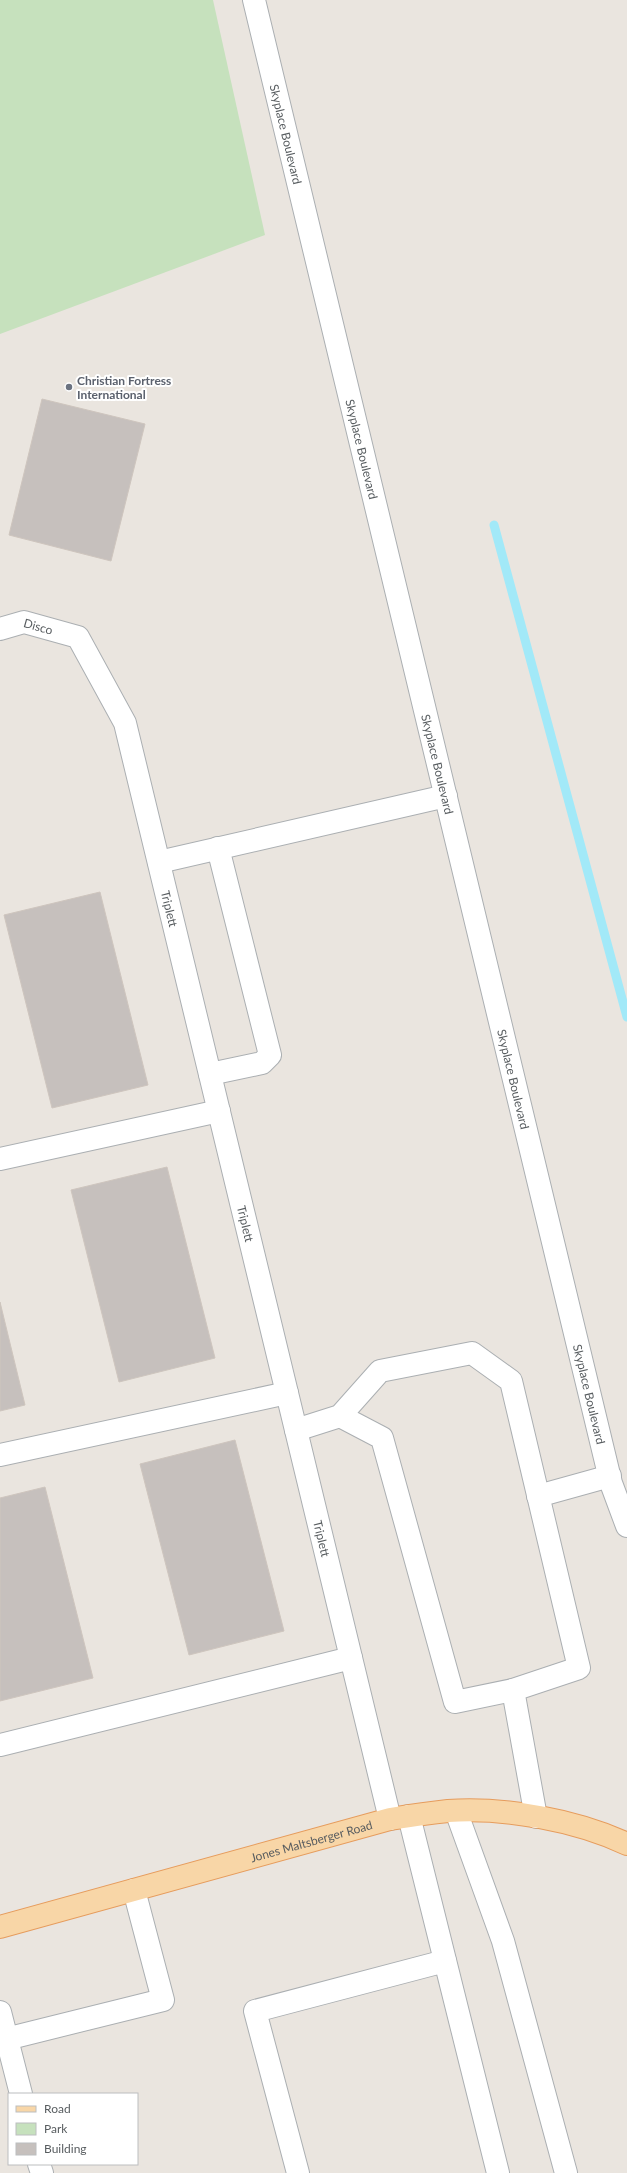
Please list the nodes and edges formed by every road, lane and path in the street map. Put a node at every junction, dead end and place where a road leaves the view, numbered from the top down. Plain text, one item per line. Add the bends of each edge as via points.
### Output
1 (254, 0) edge
2 (0, 626) edge
3 (78, 636) joint
4 (446, 796) junction
5 (218, 848) junction
6 (158, 862) junction
7 (210, 1074) junction
8 (219, 1111) junction
9 (0, 1159) edge
10 (287, 1394) junction
11 (340, 1416) junction
12 (296, 1430) junction
13 (0, 1455) edge
14 (610, 1476) junction
15 (538, 1496) junction
16 (627, 1526) edge
17 (351, 1658) junction
18 (513, 1690) junction
19 (0, 1744) edge
20 (456, 1811) junction
21 (536, 1817) junction
22 (399, 1818) junction
23 (627, 1844) edge
24 (134, 1890) junction
25 (0, 1927) edge
26 (445, 1961) junction
27 (0, 2012) edge
28 (6, 2039) junction
29 (21, 2093) edge
30 (298, 2173) edge
31 (498, 2173) edge
32 (566, 2173) edge

1 - 4 street, Skyplace Boulevard
2 - 3 street, Disco via 24,622
3 - 6 street, Triplett via 125,723
4 - 5 street
4 - 14 street, Skyplace Boulevard
5 - 6 street
5 - 7 street via 270,1055 262,1063
6 - 7 street, Triplett
7 - 8 street, Triplett
8 - 9 street
8 - 10 street, Triplett
10 - 12 street, Triplett
10 - 13 street
11 - 12 street
11 - 15 street via 380,1371 472,1353 511,1381
11 - 18 street via 382,1438 455,1702
12 - 17 street, Triplett
14 - 15 street
14 - 16 street, Skyplace Boulevard
15 - 18 street via 579,1668
17 - 19 street
17 - 22 street, Triplett
18 - 21 street
20 - 21 main road, Jones Maltsberger Road
20 - 22 main road, Jones Maltsberger Road
20 - 32 street via 503,1941
21 - 23 main road, Jones Maltsberger Road via 579,1827
22 - 24 main road, Jones Maltsberger Road
22 - 26 street, Triplett
24 - 25 main road, Jones Maltsberger Road
24 - 28 street via 163,2000
26 - 30 street via 255,2011
26 - 31 street, Triplett
27 - 28 street
28 - 29 street

